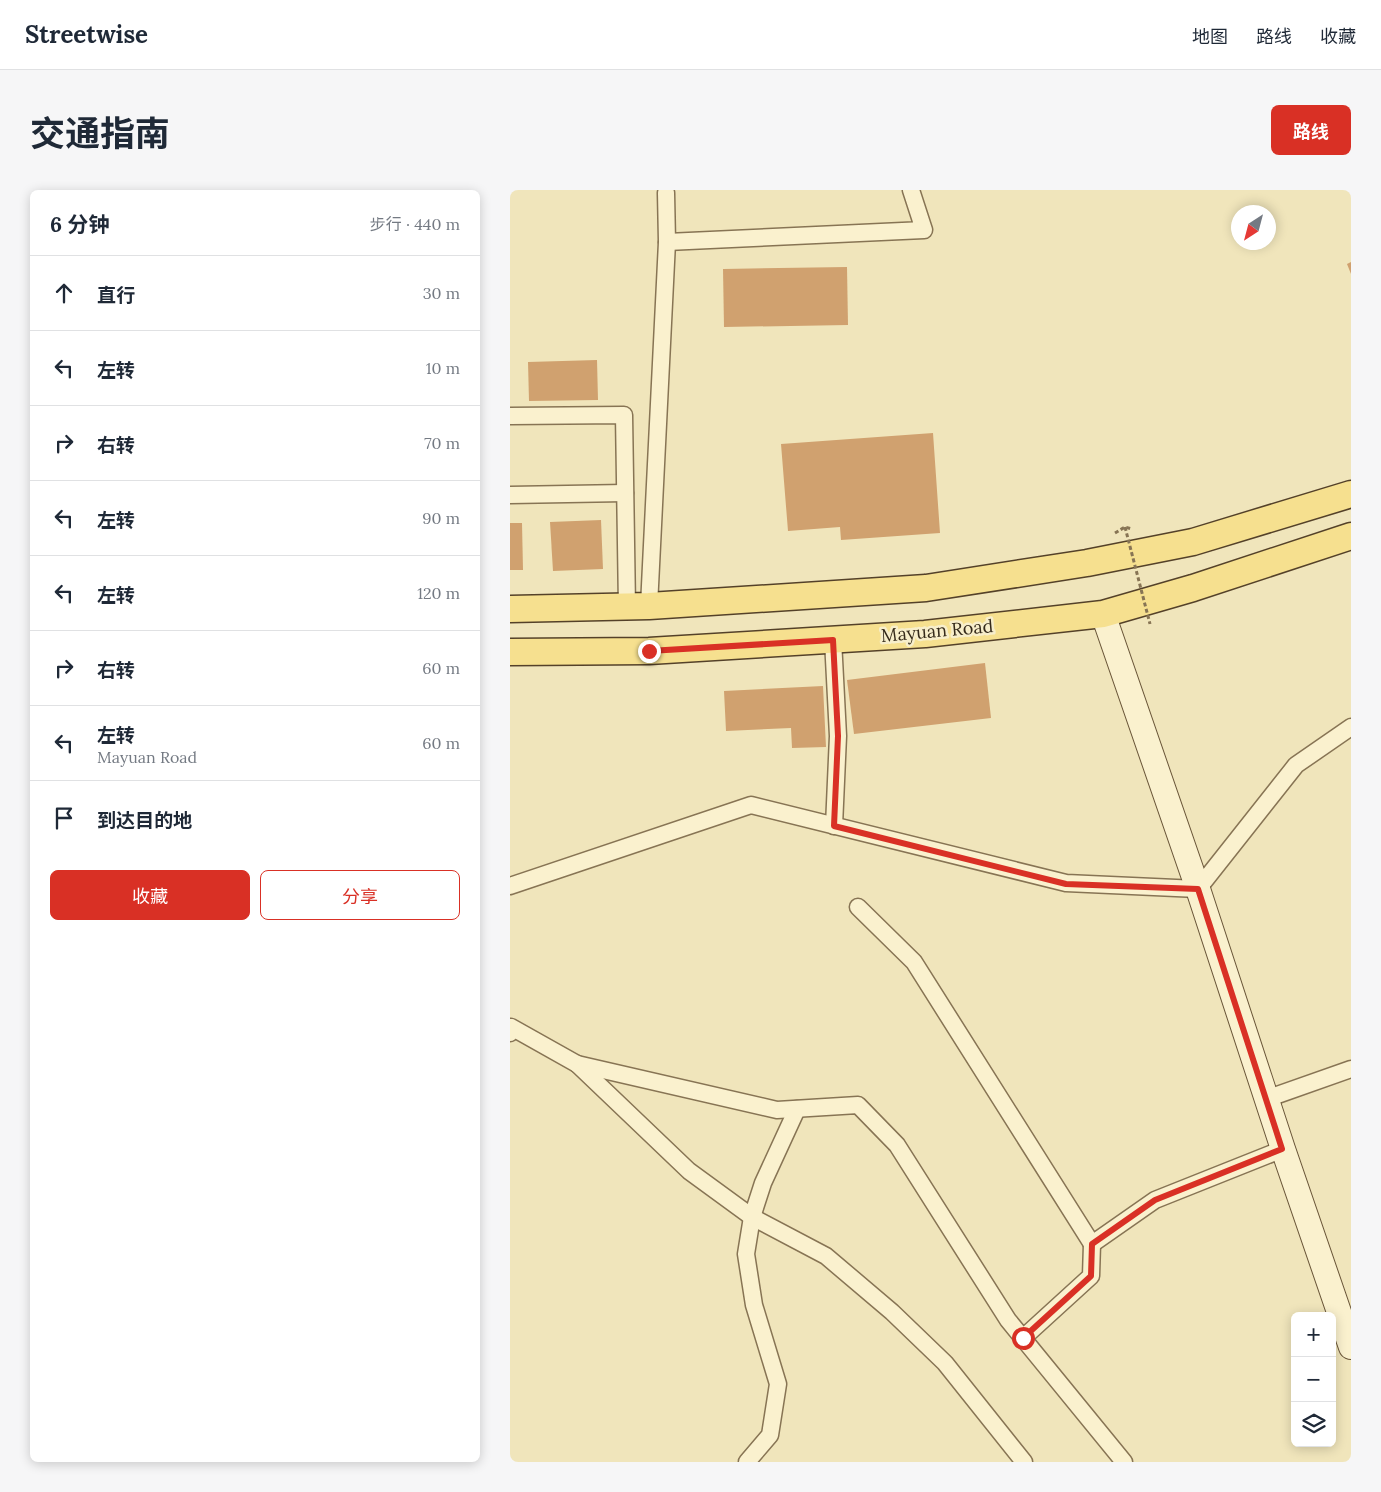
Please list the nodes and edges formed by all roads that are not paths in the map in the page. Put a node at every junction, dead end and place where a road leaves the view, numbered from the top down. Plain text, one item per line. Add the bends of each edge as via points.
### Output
1 (911, 190) edge
2 (666, 193) dead end
3 (667, 242) junction
4 (510, 416) edge
5 (625, 493) junction
6 (1351, 494) edge
7 (510, 495) edge
8 (1351, 536) edge
9 (638, 606) junction
10 (510, 609) edge
11 (1103, 614) junction
12 (833, 640) junction
13 (510, 652) edge
14 (1351, 728) edge
15 (834, 826) junction
16 (510, 886) edge
17 (1198, 889) junction
18 (858, 907) dead end
19 (510, 1033) edge
20 (577, 1064) junction
21 (1351, 1068) edge
22 (1266, 1099) junction
23 (797, 1109) junction
24 (1282, 1149) junction
25 (752, 1217) junction
26 (1092, 1244) junction
27 (1023, 1338) junction
28 (1351, 1347) edge
29 (747, 1462) edge
30 (1024, 1462) edge
31 (1124, 1462) edge

1 - 3 street via 924,230
2 - 3 street
3 - 9 street
4 - 5 street via 624,415
5 - 7 street
5 - 9 street
6 - 9 main road via 1193,542 1079,564 926,588
8 - 11 main road, Mayuan Road
9 - 10 main road
11 - 12 main road, Mayuan Road via 925,634
11 - 17 street
12 - 13 main road, Mayuan Road via 649,651
12 - 15 street via 838,736
14 - 17 street via 1296,765
15 - 16 street via 751,805
15 - 17 street via 1066,884
17 - 22 street
18 - 26 street via 914,962
19 - 20 street via 512,1027
20 - 23 street via 777,1110
20 - 25 street via 689,1171
21 - 22 street
22 - 24 street
23 - 25 street via 763,1183
23 - 27 street via 858,1105 897,1145 1008,1320
24 - 26 street via 1155,1200
24 - 28 street
25 - 29 street via 746,1254 754,1305 778,1384 770,1435
25 - 30 street via 826,1256 892,1312 945,1363
26 - 27 street via 1091,1276
27 - 31 street

